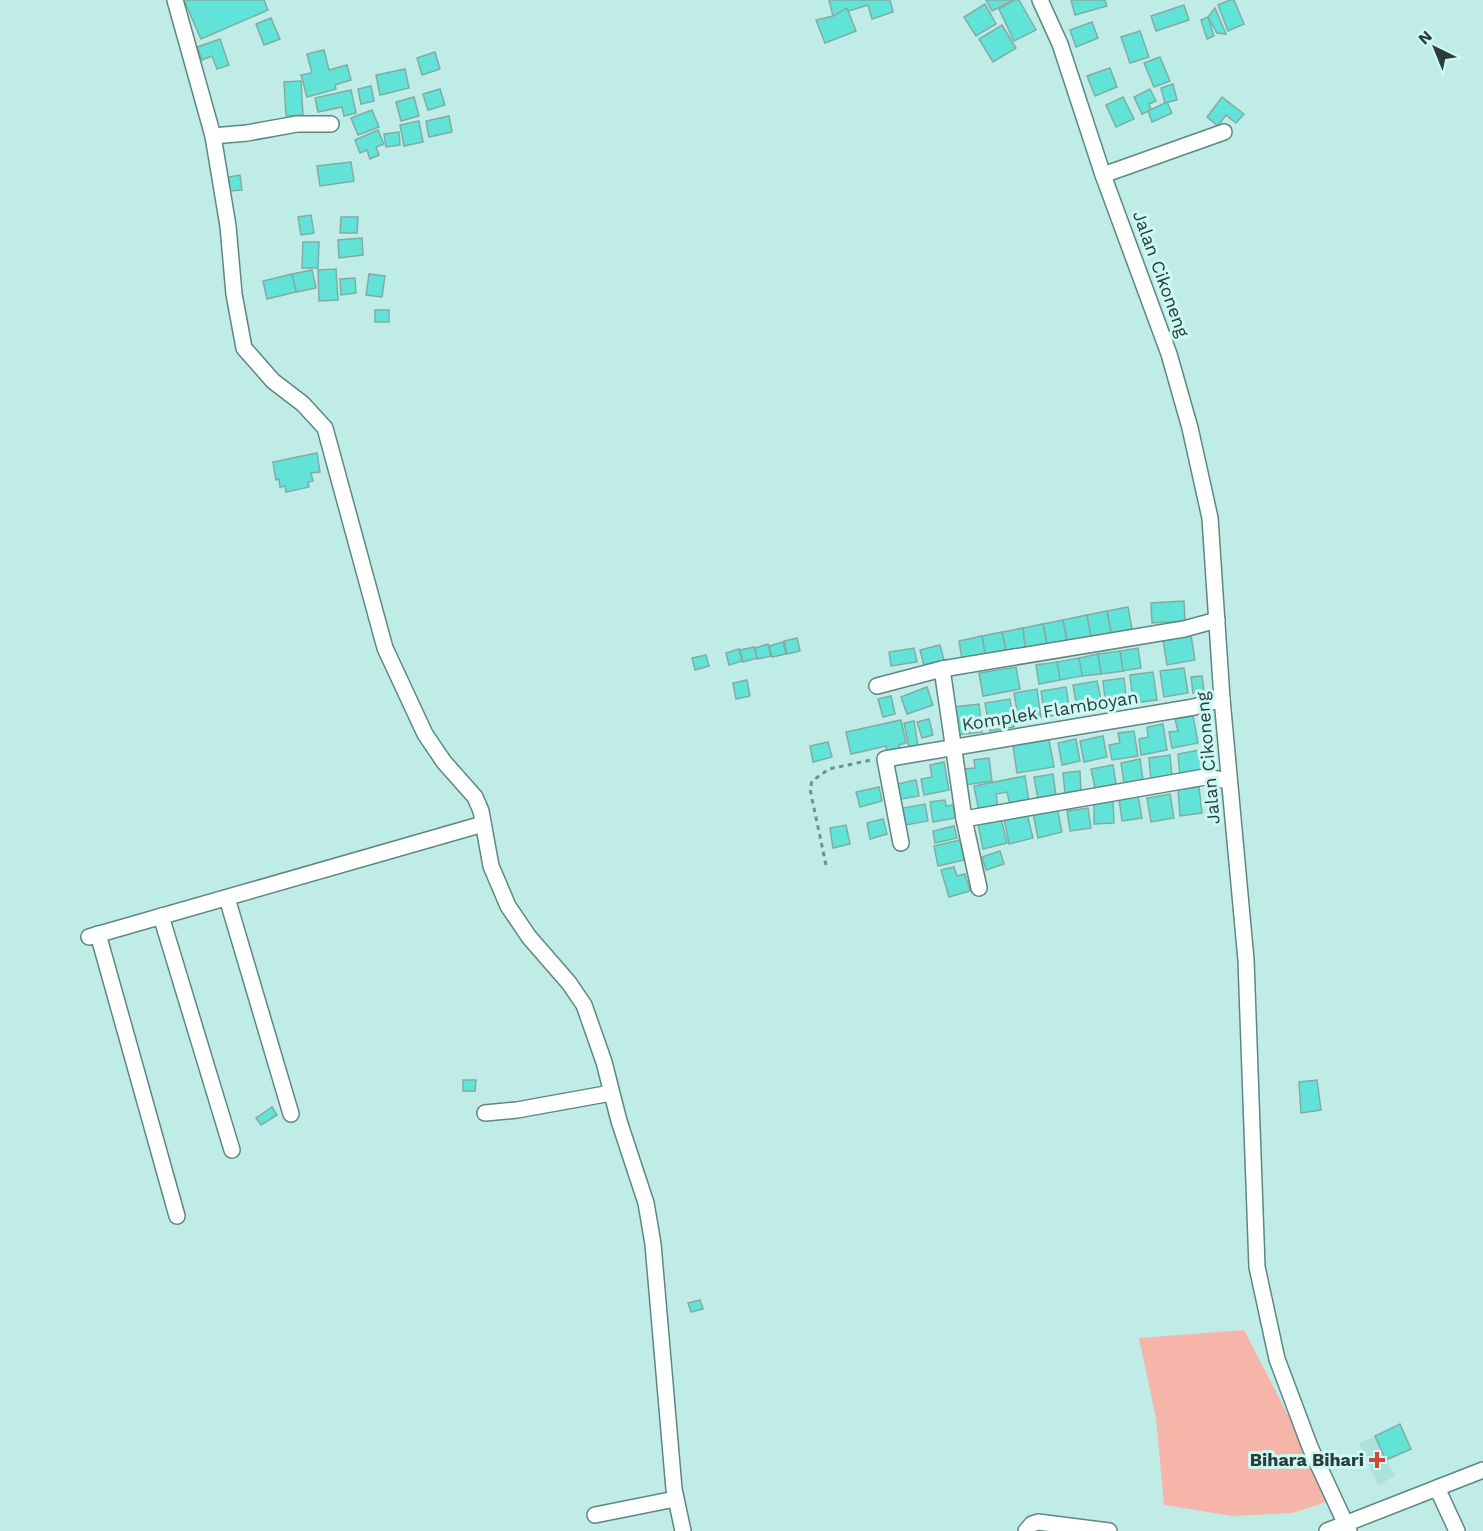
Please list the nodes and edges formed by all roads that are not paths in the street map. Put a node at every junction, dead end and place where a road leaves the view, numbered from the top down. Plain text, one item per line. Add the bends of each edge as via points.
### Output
1 (175, 0) edge
2 (1040, 0) edge
3 (331, 124) dead end
4 (1224, 132) dead end
5 (213, 136) junction
6 (1103, 175) junction
7 (1218, 620) junction
8 (942, 669) junction
9 (877, 686) dead end
10 (1222, 699) junction
11 (954, 746) junction
12 (1229, 781) junction
13 (964, 819) junction
14 (483, 824) junction
15 (901, 843) dead end
16 (979, 888) dead end
17 (227, 898) junction
18 (161, 916) junction
19 (612, 1093) junction
20 (485, 1113) dead end
21 (291, 1114) dead end
22 (232, 1150) dead end
23 (177, 1216) dead end
24 (1483, 1470) edge
25 (1437, 1488) junction
26 (675, 1499) junction
27 (595, 1515) dead end
28 (1029, 1527) edge
29 (1347, 1528) edge
30 (1102, 1530) edge
31 (683, 1531) edge
32 (1326, 1531) edge
33 (1457, 1531) edge

1 - 5 street
2 - 6 street, Jalan Cikoneng via 1060,44
3 - 5 street via 297,124
4 - 6 street
5 - 14 street via 244,348 273,381 303,404 325,428 384,648 425,734 475,797
6 - 7 street, Jalan Cikoneng via 1169,354 1190,428 1210,518
7 - 8 street
7 - 10 street, Jalan Cikoneng
8 - 9 street
8 - 11 street
10 - 11 street, Komplek Flamboyan via 1194,707
10 - 12 street, Jalan Cikoneng
11 - 13 street
11 - 15 street, Komplek Flamboyan via 885,759
12 - 13 street via 1205,777
12 - 29 street, Jalan Cikoneng via 1246,960 1257,1267 1276,1359
13 - 16 street
14 - 17 street
14 - 19 street via 491,866 508,906 584,1005
17 - 18 street
17 - 21 street
18 - 22 street
18 - 23 street via 94,936
19 - 20 street
19 - 26 street via 646,1203 653,1244
24 - 25 street
25 - 29 street
25 - 33 street
26 - 27 street
26 - 31 street
28 - 30 street via 1038,1522
29 - 32 street

